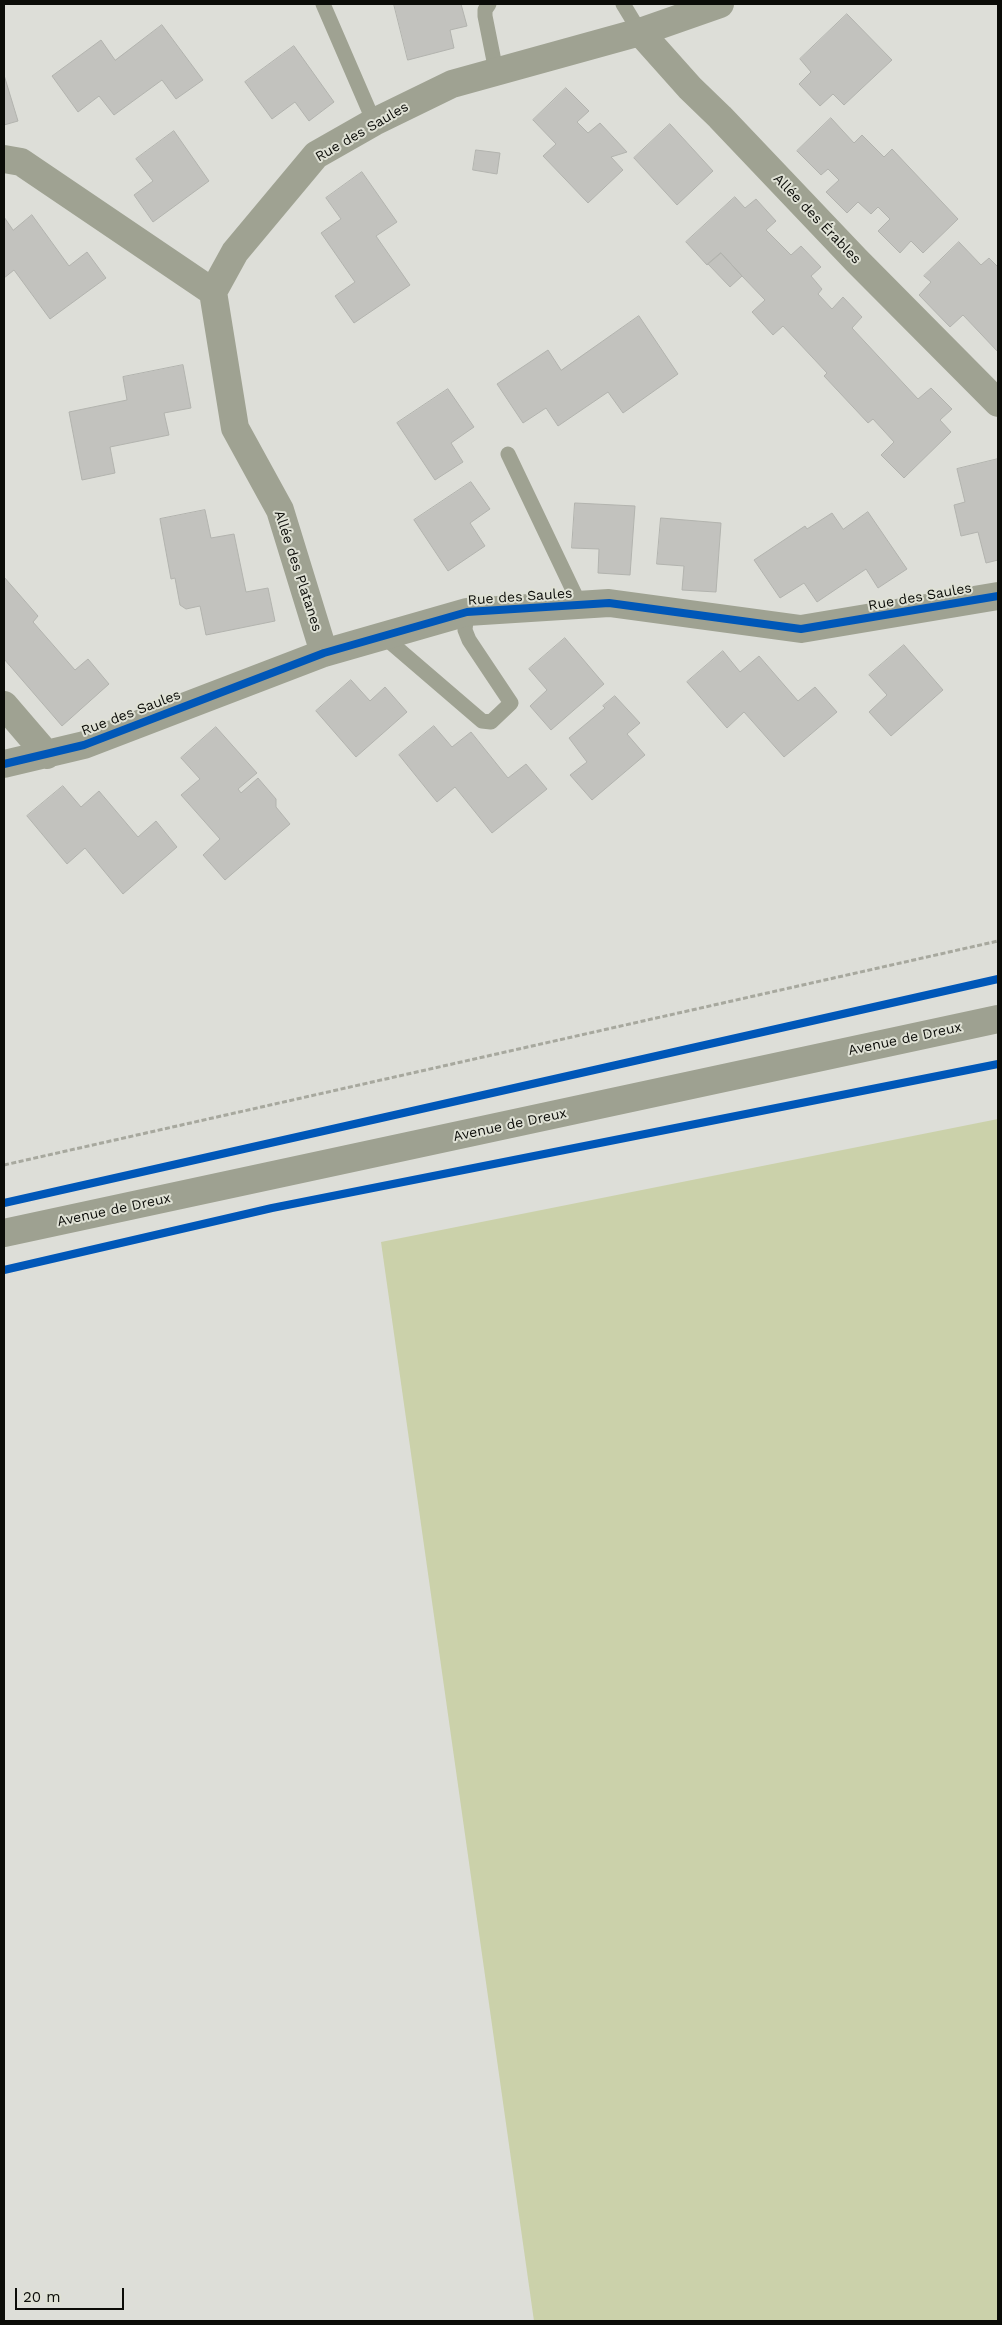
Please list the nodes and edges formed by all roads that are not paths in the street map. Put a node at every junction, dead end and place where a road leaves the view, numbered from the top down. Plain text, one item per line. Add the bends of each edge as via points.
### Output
1 (323, 4) edge
2 (489, 4) edge
3 (623, 4) edge
4 (720, 4) edge
5 (640, 32) junction
6 (496, 71) junction
7 (374, 122) junction
8 (4, 159) edge
9 (213, 292) junction
10 (998, 403) edge
11 (508, 454) dead end
12 (998, 596) edge
13 (580, 605) junction
14 (467, 612) junction
15 (382, 636) junction
16 (324, 653) junction
17 (4, 705) edge
18 (48, 755) junction
19 (4, 764) edge
20 (998, 1019) edge
21 (9, 1233) edge

1 - 7 lane
2 - 6 lane via 485,16
3 - 5 lane
4 - 5 street, Rue des Saules
5 - 6 street, Rue des Saules
5 - 10 street, Allée des Érables via 690,88
6 - 7 street, Rue des Saules via 452,84
7 - 9 street, Rue des Saules via 316,155 234,252
8 - 9 street via 21,162
9 - 16 street, Allée des Platanes via 236,428 280,510
11 - 13 lane
12 - 13 street, Rue des Saules via 801,630 609,603
13 - 14 street, Rue des Saules
14 - 15 street, Rue des Saules
14 - 15 lane via 465,630 469,640 511,703 491,722 482,721
15 - 16 street, Rue des Saules
16 - 18 street, Rue des Saules via 84,745
17 - 18 street
18 - 19 street, Rue des Saules
20 - 21 main road, Avenue de Dreux

